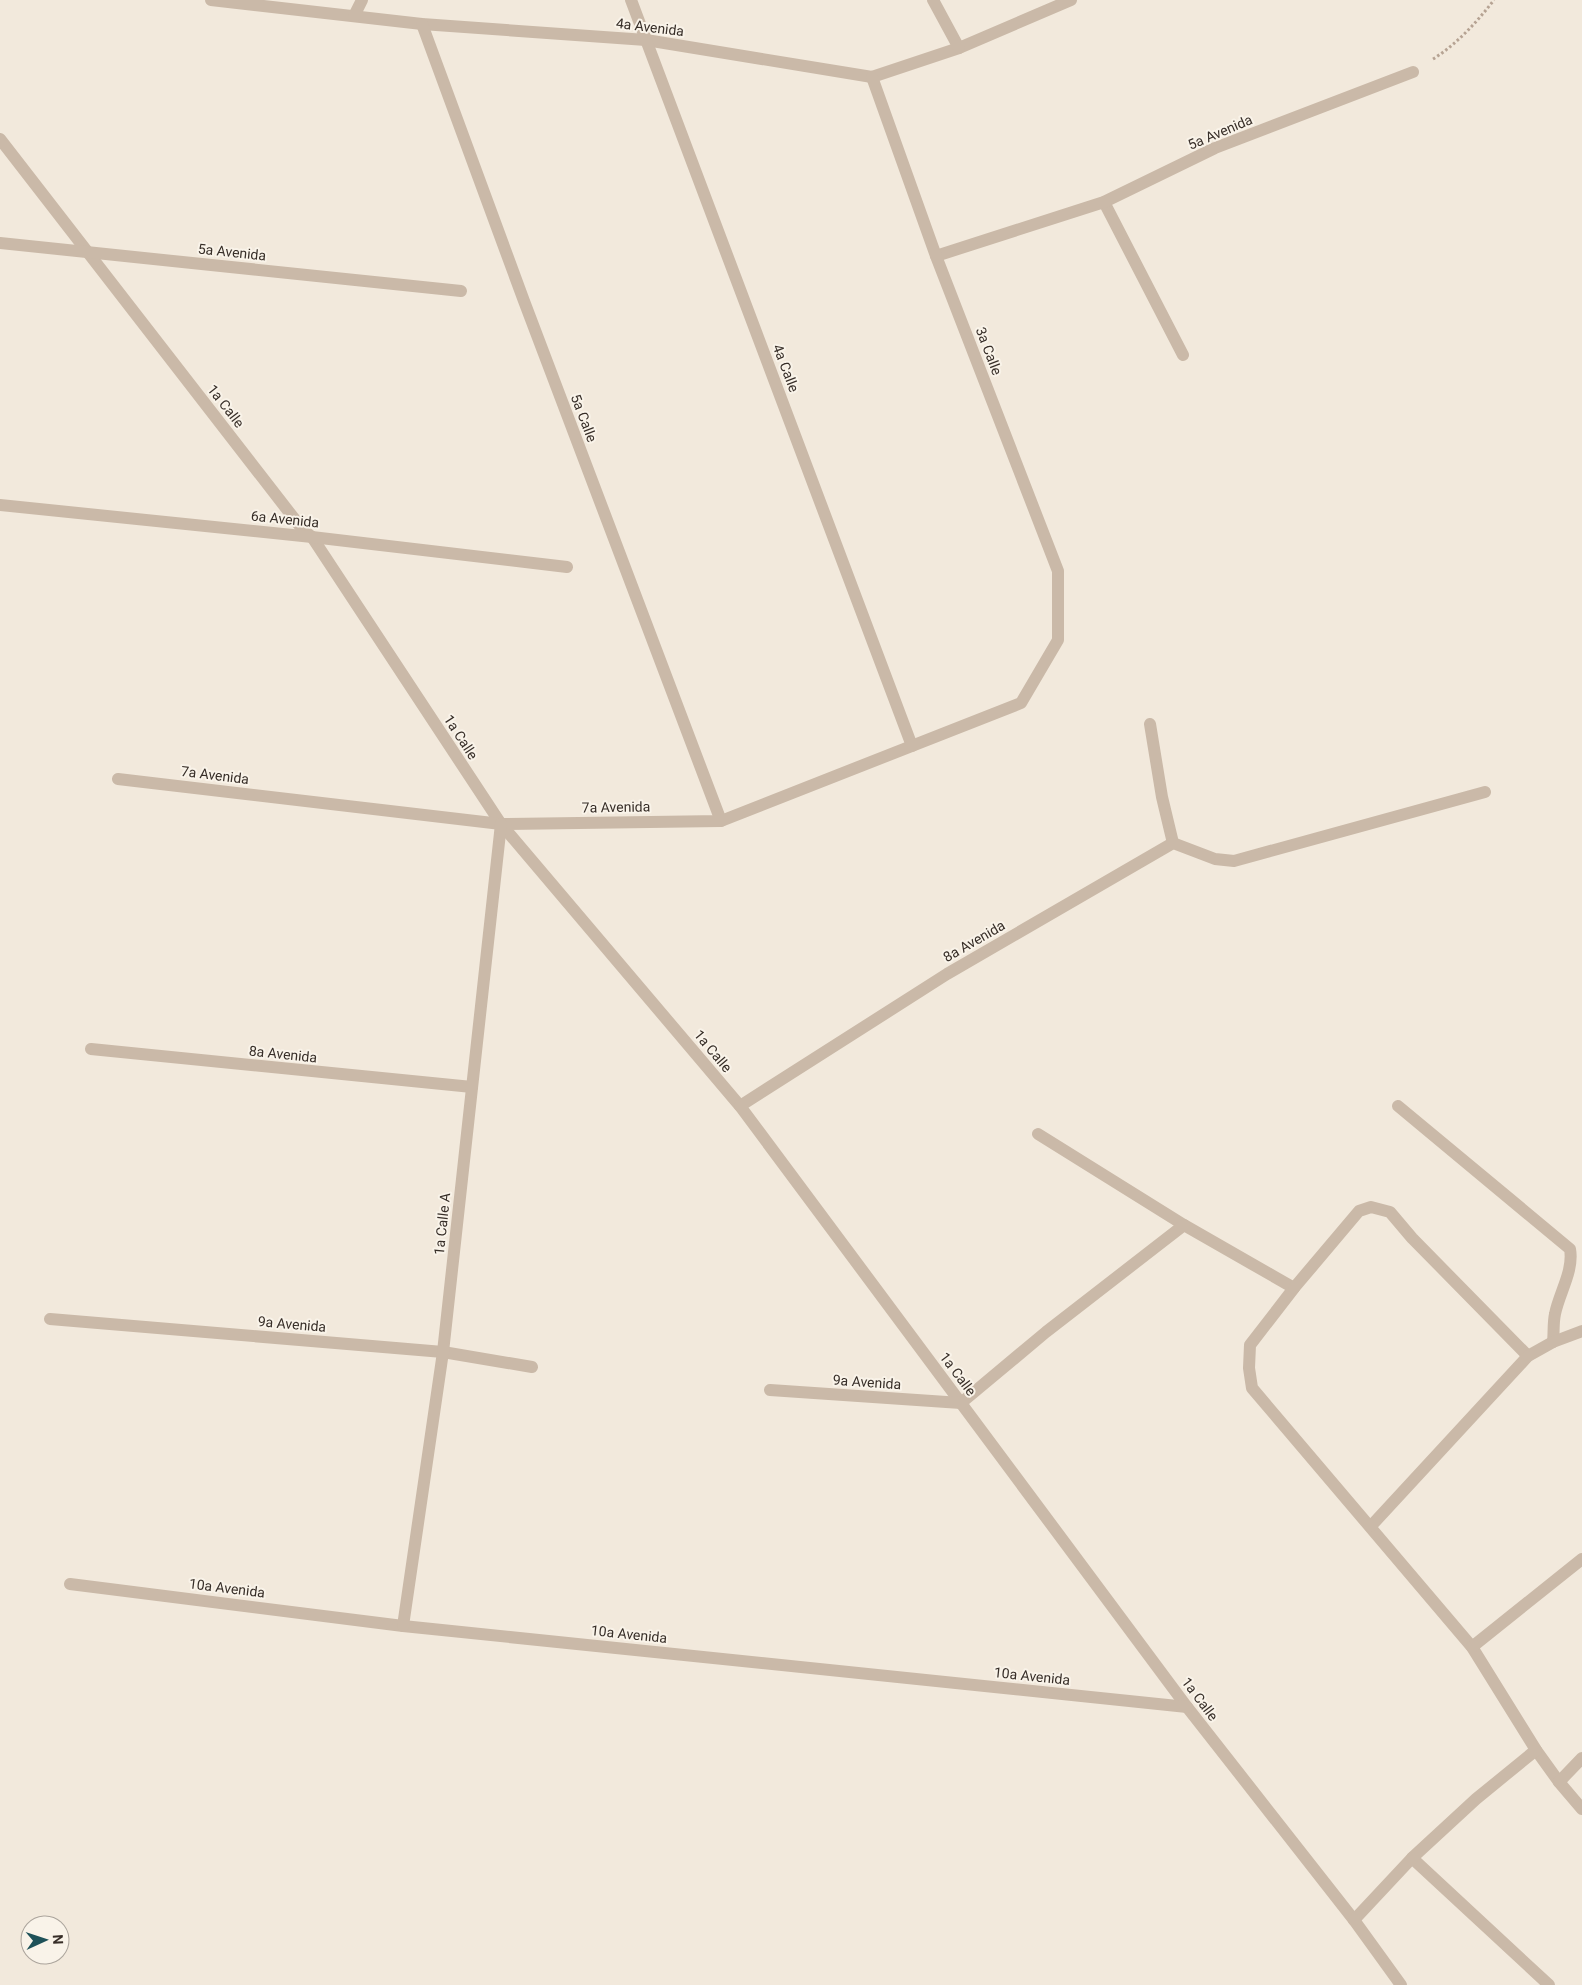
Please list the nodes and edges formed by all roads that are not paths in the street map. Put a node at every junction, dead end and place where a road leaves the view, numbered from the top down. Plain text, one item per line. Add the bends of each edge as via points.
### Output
1 (211, 0) edge
2 (362, 0) edge
3 (631, 0) edge
4 (933, 0) edge
5 (1071, 0) edge
6 (354, 16) junction
7 (422, 24) junction
8 (646, 40) junction
9 (959, 48) junction
10 (1413, 72) road end
11 (872, 77) junction
12 (0, 139) edge
13 (1104, 202) junction
14 (0, 243) edge
15 (88, 252) junction
16 (936, 256) junction
17 (461, 291) dead end
18 (1182, 354) dead end
19 (0, 504) edge
20 (312, 537) junction
21 (567, 567) dead end
22 (1058, 640) joint
23 (1150, 724) dead end
24 (912, 746) junction
25 (118, 779) dead end
26 (1485, 792) dead end
27 (721, 820) junction
28 (501, 824) junction
29 (1172, 843) junction
30 (90, 1049) dead end
31 (472, 1087) junction
32 (740, 1106) junction
33 (1398, 1106) dead end
34 (1038, 1134) dead end
35 (1184, 1225) junction
36 (1294, 1288) junction
37 (50, 1319) dead end
38 (1582, 1331) edge
39 (1553, 1342) junction
40 (443, 1352) junction
41 (1528, 1356) junction
42 (532, 1367) dead end
43 (770, 1390) dead end
44 (961, 1403) junction
45 (1371, 1526) junction
46 (1582, 1559) edge
47 (70, 1584) dead end
48 (403, 1626) junction
49 (1472, 1647) junction
50 (1187, 1707) junction
51 (1536, 1750) junction
52 (1582, 1758) edge
53 (1559, 1782) junction
54 (1582, 1809) edge
55 (1412, 1858) junction
56 (1354, 1920) junction
57 (1402, 1985) edge
58 (1549, 1985) edge

1 - 6 street, 4a Avenida
2 - 6 street
3 - 8 street, 4a Calle
4 - 9 street
5 - 9 street, 4a Avenida
6 - 7 street, 4a Avenida
7 - 8 street, 4a Avenida
7 - 27 street, 5a Calle
8 - 11 street, 4a Avenida
8 - 24 street, 4a Calle
9 - 11 street, 4a Avenida
10 - 13 street, 5a Avenida via 1215,148
11 - 16 street, 3a Calle
12 - 15 street, 1a Calle
13 - 16 street, 5a Avenida
13 - 18 street
14 - 15 street, 5a Avenida
15 - 17 street, 5a Avenida
15 - 20 street, 1a Calle via 303,530
16 - 22 street, 3a Calle via 1058,571
19 - 20 street, 6a Avenida
20 - 21 street, 6a Avenida
20 - 28 street, 1a Calle
22 - 24 street, 7a Avenida via 1021,703
23 - 29 street
24 - 27 street, 7a Avenida
25 - 28 street, 7a Avenida
26 - 29 street via 1234,861 1215,860
27 - 28 street, 7a Avenida
28 - 31 street, 1a Calle A
28 - 32 street, 1a Calle
29 - 32 street, 8a Avenida via 947,974
30 - 31 street, 8a Avenida
31 - 40 street, 1a Calle A
32 - 44 street, 1a Calle
33 - 39 street via 1570,1249 1570,1267 1554,1315
34 - 35 street
35 - 36 street
35 - 44 street
36 - 41 street via 1359,1212 1371,1207 1390,1212
36 - 45 street via 1250,1345 1252,1388
37 - 40 street, 9a Avenida
38 - 39 street
39 - 41 street
40 - 42 street, 9a Avenida
40 - 48 street, 1a Calle A
41 - 45 street
43 - 44 street, 9a Avenida
44 - 50 street, 1a Calle
45 - 49 street
46 - 49 street
47 - 48 street, 10a Avenida
48 - 50 street, 10a Avenida
49 - 51 street
50 - 56 street, 1a Calle
51 - 53 street
51 - 55 street
52 - 53 street
53 - 54 street
55 - 56 street
55 - 58 street
56 - 57 street, 1a Calle

